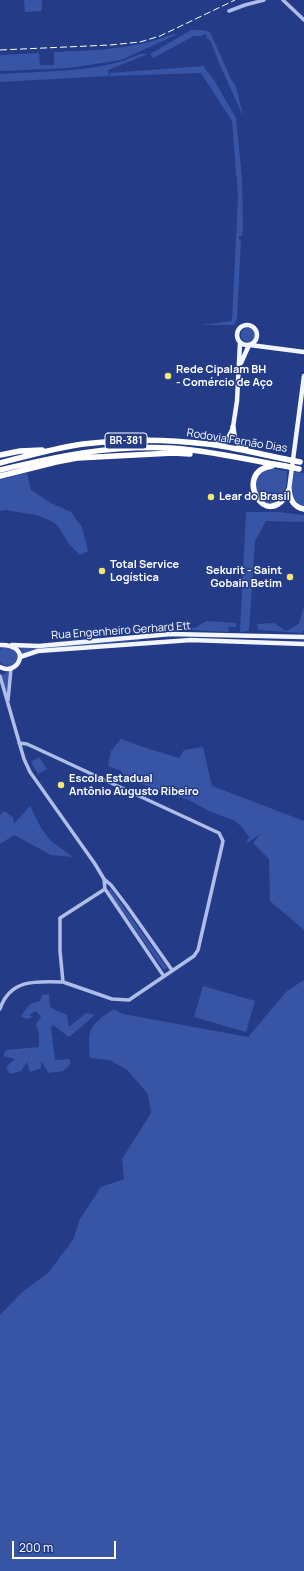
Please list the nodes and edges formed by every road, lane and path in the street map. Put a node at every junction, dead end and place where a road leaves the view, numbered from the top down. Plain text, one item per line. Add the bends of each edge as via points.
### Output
1 (264, 0) edge
2 (283, 0) edge
3 (229, 11) dead end
4 (304, 20) edge
5 (255, 340) junction
6 (240, 343) junction
7 (249, 345) junction
8 (276, 348) junction
9 (304, 352) edge
10 (240, 368) junction
11 (304, 376) edge
12 (234, 427) junction
13 (208, 444) junction
14 (56, 449) junction
15 (208, 453) junction
16 (253, 453) junction
17 (0, 455) edge
18 (302, 462) edge
19 (0, 463) edge
20 (278, 465) junction
21 (301, 469) edge
22 (0, 470) edge
23 (0, 476) edge
24 (289, 490) junction
25 (304, 509) edge
26 (171, 634) junction
27 (304, 637) edge
28 (172, 640) junction
29 (304, 644) edge
30 (1, 645) edge
31 (12, 645) junction
32 (20, 657) junction
33 (0, 668) edge
34 (11, 669) junction
35 (0, 676) edge
36 (8, 701) junction
37 (19, 743) junction
38 (104, 879) junction
39 (105, 889) junction
40 (172, 970) junction
41 (164, 976) junction
42 (63, 982) junction
43 (0, 1009) edge

1 - 3 street
2 - 4 street
5 - 6 main road via 256,330 246,325 237,333
5 - 7 main road
5 - 8 main road
6 - 7 main road
6 - 10 main road
7 - 8 main road
7 - 10 main road
8 - 9 main road
10 - 12 main road
11 - 24 main road
12 - 13 highway via 223,443
12 - 16 highway via 238,446
13 - 14 highway, Rodovia Fernão Dias / BR-381 via 170,441 118,442
13 - 16 highway, Rodovia Fernão Dias / BR-381
14 - 17 highway
14 - 19 highway, Rodovia Fernão Dias / BR-381
15 - 20 highway, Rodovia Fernão Dias / BR-381
15 - 22 highway, Rodovia Fernão Dias / BR-381 via 172,448 115,448 57,456
15 - 23 highway, BR-381 via 77,458
16 - 18 highway, Rodovia Fernão Dias / BR-381, bridge
20 - 21 highway, Rodovia Fernão Dias / BR-381, bridge
20 - 24 highway via 267,466 256,474 256,497 264,505 273,506 283,500
24 - 25 highway via 294,506
26 - 27 main road, Rua Engenheiro Gerhard Ett
26 - 28 main road
26 - 31 main road, Rua Engenheiro Gerhard Ett via 39,646
28 - 29 main road, Rua Engenheiro Gerhard Ett
28 - 32 main road, Rua Engenheiro Gerhard Ett via 38,651
30 - 31 main road, Rua Engenheiro Gerhard Ett
31 - 32 main road via 18,650
32 - 34 main road
33 - 34 main road
34 - 36 street
35 - 36 street
36 - 37 street
37 - 38 street via 30,772
37 - 40 street via 27,744 180,814 219,833 222,837 198,950 194,956
38 - 39 street
38 - 40 street via 127,906
39 - 41 street
39 - 42 street via 60,918
40 - 41 street
41 - 42 street via 129,1000 112,999
42 - 43 street via 26,983 5,997

